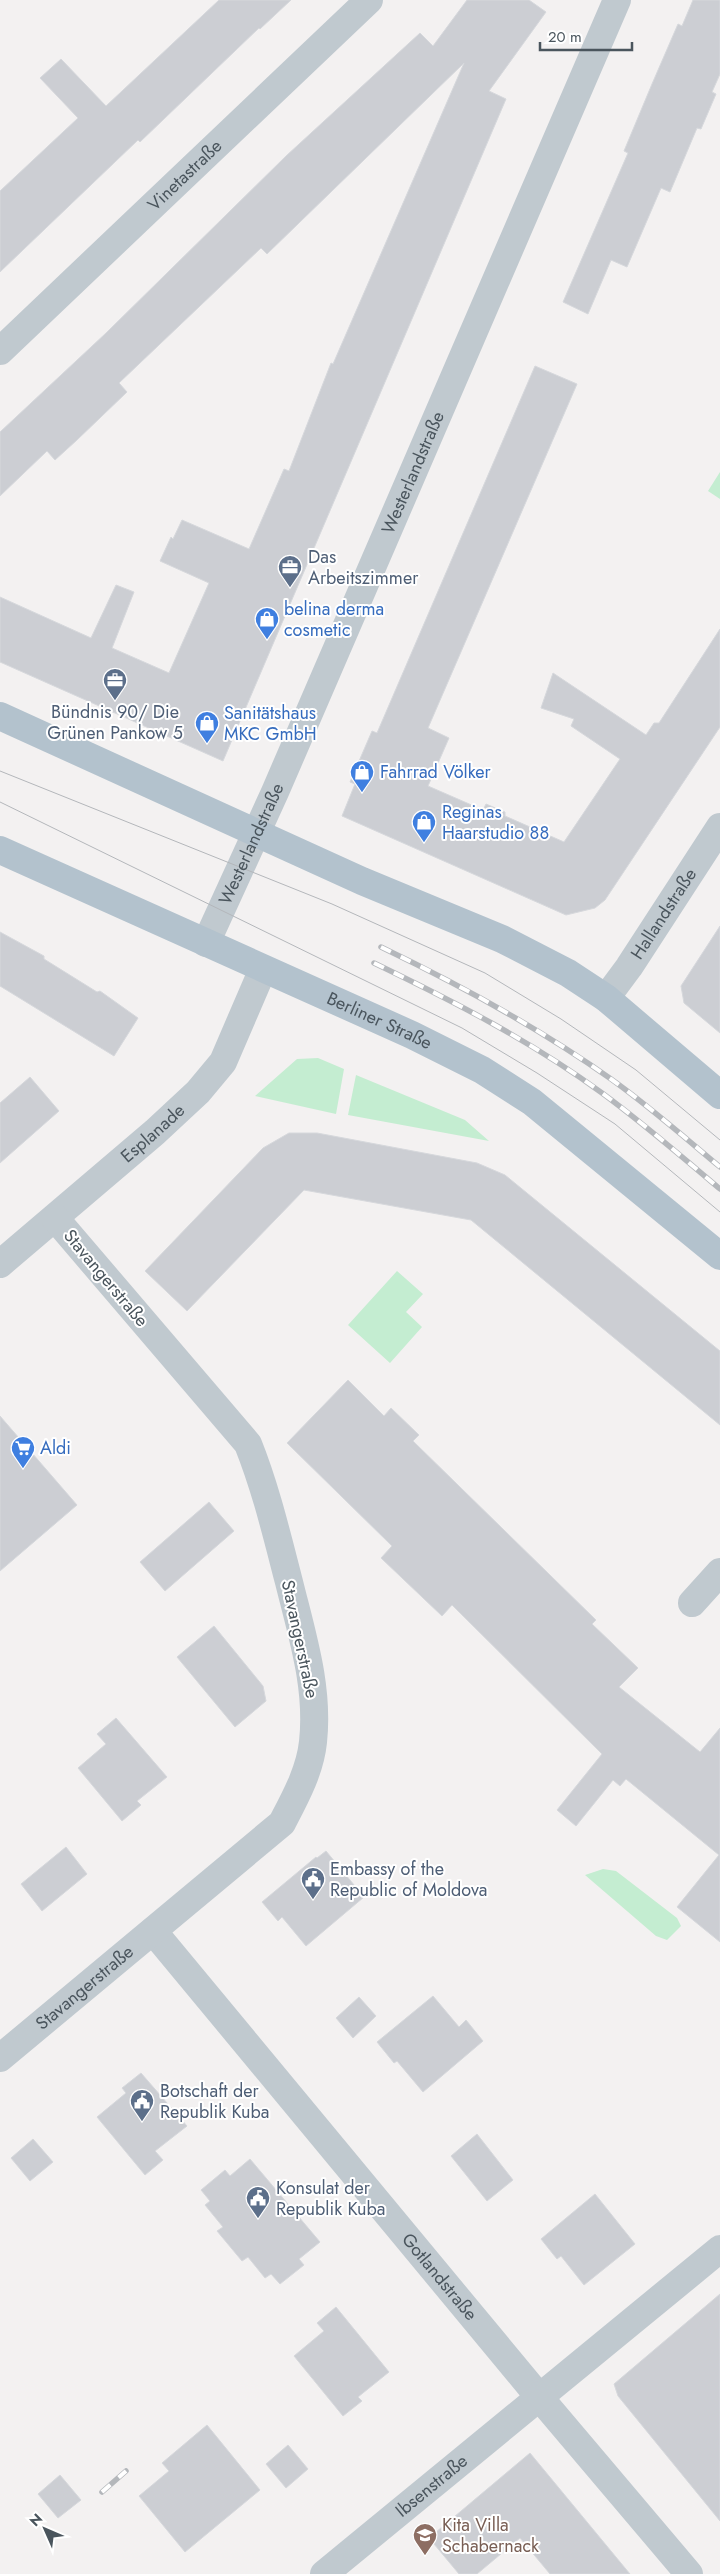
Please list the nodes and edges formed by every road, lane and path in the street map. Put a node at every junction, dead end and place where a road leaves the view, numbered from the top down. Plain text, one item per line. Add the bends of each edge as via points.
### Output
1 (369, 0) edge
2 (617, 0) edge
3 (0, 351) edge
4 (0, 716) edge
5 (720, 827) edge
6 (256, 833) junction
7 (0, 850) edge
8 (206, 943) junction
9 (263, 970) junction
10 (606, 998) junction
11 (720, 1095) edge
12 (55, 1218) junction
13 (720, 1256) edge
14 (0, 1264) edge
15 (720, 1572) edge
16 (692, 1603) dead end
17 (153, 1930) junction
18 (0, 2058) edge
19 (720, 2249) edge
20 (540, 2398) junction
21 (324, 2574) edge
22 (690, 2574) edge

1 - 3 street, Vinetastraße
2 - 6 street, Westerlandstraße
4 - 6 main road
5 - 10 street, Hallandstraße
6 - 8 street, Westerlandstraße
6 - 10 main road via 362,881 502,938 568,973
7 - 8 main road, Berliner Straße
8 - 9 main road, Berliner Straße
9 - 12 street, Esplanade via 223,1062 198,1092
9 - 13 main road, Berliner Straße via 412,1035 507,1085 602,1158
10 - 11 main road
12 - 14 street, Esplanade
12 - 17 street, Stavangerstraße via 248,1444 263,1482 310,1665 315,1710 313,1744 302,1785 282,1823
15 - 16 street
17 - 18 street, Stavangerstraße
17 - 20 street, Gotlandstraße
19 - 20 street, Ibsenstraße
20 - 21 street, Ibsenstraße
20 - 22 street, Gotlandstraße

